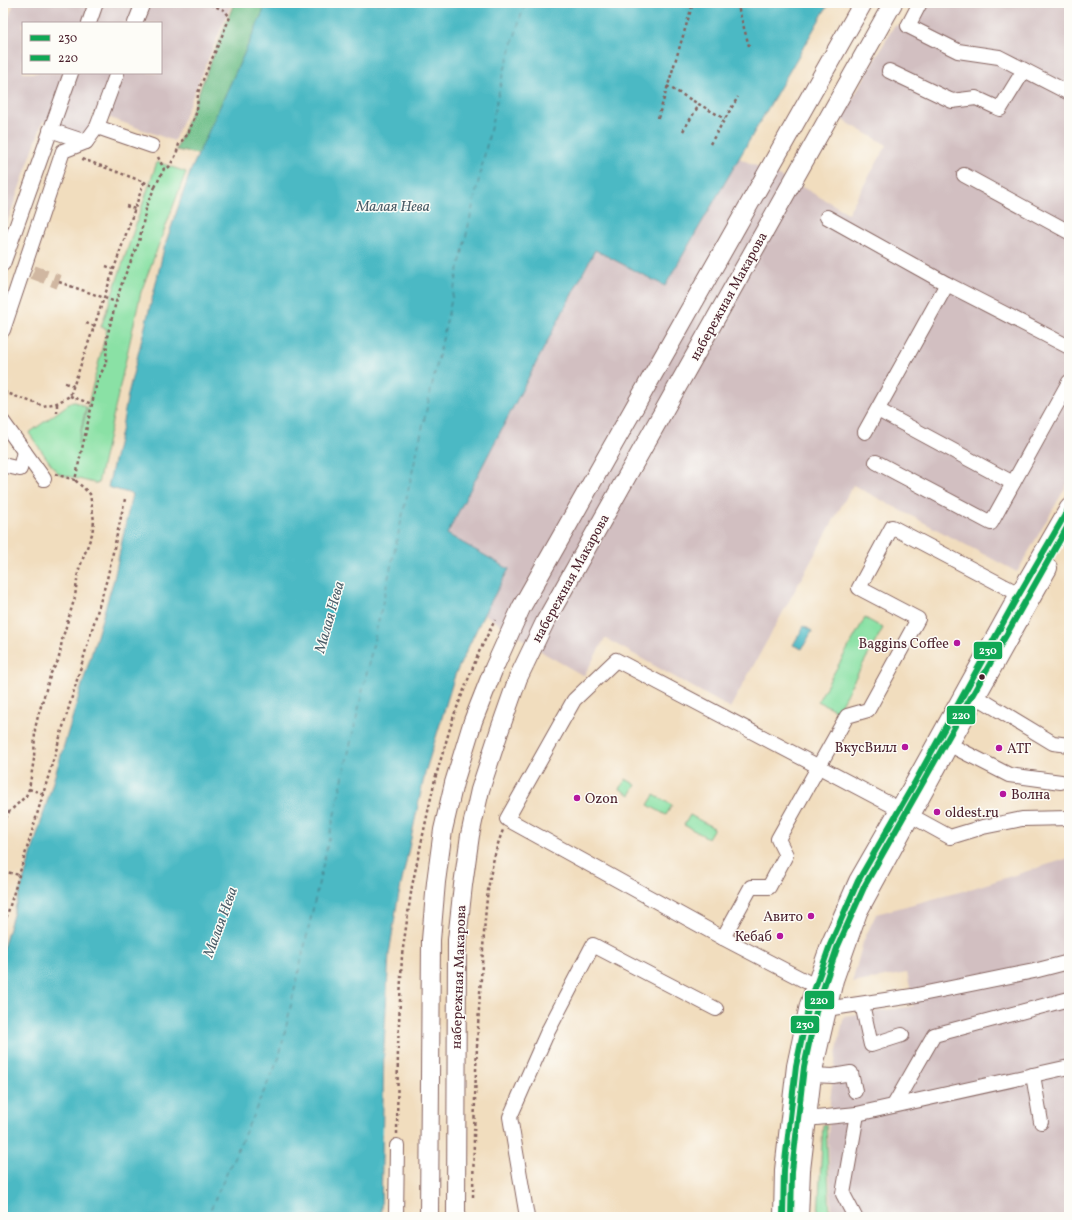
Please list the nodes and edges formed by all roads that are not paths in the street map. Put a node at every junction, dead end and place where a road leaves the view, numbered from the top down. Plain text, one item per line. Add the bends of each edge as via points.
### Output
1 (96, 3) edge
2 (143, 3) edge
3 (863, 3) edge
4 (893, 3) edge
5 (920, 3) edge
6 (89, 22) edge
7 (135, 22) edge
8 (1024, 70) junction
9 (889, 71) dead end
10 (71, 74) edge
11 (117, 74) edge
12 (1069, 93) edge
13 (97, 127) junction
14 (50, 130) junction
15 (86, 142) junction
16 (152, 146) dead end
17 (964, 175) dead end
18 (827, 218) dead end
19 (1069, 232) edge
20 (3, 264) edge
21 (947, 284) junction
22 (3, 330) edge
23 (1069, 347) edge
24 (1069, 382) edge
25 (1065, 401) edge
26 (878, 410) junction
27 (3, 422) edge
28 (865, 432) dead end
29 (24, 451) junction
30 (876, 462) dead end
31 (3, 465) edge
32 (40, 474) road end
33 (1013, 483) junction
34 (1069, 508) edge
35 (1069, 530) edge
36 (1019, 594) junction
37 (976, 697) junction
38 (944, 741) junction
39 (1068, 743) edge
40 (818, 767) junction
41 (1061, 782) dead end
42 (905, 812) junction
43 (1069, 818) edge
44 (723, 938) junction
45 (1069, 962) edge
46 (823, 988) junction
47 (1069, 999) edge
48 (862, 1004) junction
49 (809, 1006) junction
50 (716, 1009) dead end
51 (826, 1009) junction
52 (902, 1035) dead end
53 (1069, 1067) edge
54 (812, 1075) junction
55 (1033, 1075) junction
56 (855, 1091) dead end
57 (894, 1105) junction
58 (857, 1114) junction
59 (806, 1119) junction
60 (1041, 1122) dead end
61 (397, 1146) dead end
62 (396, 1217) edge
63 (429, 1217) edge
64 (456, 1217) edge
65 (527, 1217) edge
66 (783, 1217) edge
67 (799, 1217) edge
68 (855, 1217) edge

1 - 6 lane
2 - 7 lane
3 - 63 main road, набережная Макарова via 522,608 494,668 471,728 443,830 431,940
4 - 64 main road, набережная Макарова via 545,622 518,678 482,783 462,885 457,940
5 - 8 lane via 908,26 958,51 999,58
8 - 9 lane via 1000,109 976,98 952,101
8 - 12 lane
10 - 14 lane
11 - 13 lane
13 - 15 lane
13 - 16 lane
14 - 15 lane
14 - 20 lane
15 - 22 lane via 64,160 28,271
17 - 19 lane
18 - 21 lane
21 - 23 lane
21 - 26 lane
24 - 25 lane
25 - 33 lane
26 - 28 lane
26 - 33 lane
27 - 29 lane
29 - 31 lane via 20,469
29 - 32 lane
30 - 33 lane via 991,523
34 - 36 main road
35 - 37 main road
36 - 38 main road
36 - 40 lane via 892,527 859,588 918,619 868,710 847,716
37 - 38 main road
37 - 39 lane via 1053,743
38 - 41 lane via 1009,775
38 - 42 main road
40 - 42 lane
40 - 44 lane via 778,839 786,855 769,887 751,887
40 - 44 lane via 616,660 574,700 507,819
42 - 43 lane via 950,837 1022,819
42 - 46 main road via 858,881 846,906
44 - 46 lane
45 - 48 lane
46 - 49 main road
46 - 51 main road
47 - 57 lane via 934,1035
48 - 51 lane
48 - 52 lane via 871,1045
49 - 51 lane
49 - 66 main road via 796,1066 784,1170
50 - 65 lane via 593,945 548,1031 510,1117
51 - 54 main road
53 - 55 lane
54 - 56 lane via 833,1076 851,1073
54 - 59 main road
55 - 57 lane
55 - 60 lane
57 - 58 lane
58 - 59 lane
58 - 68 lane via 843,1194
59 - 67 main road
61 - 62 lane

